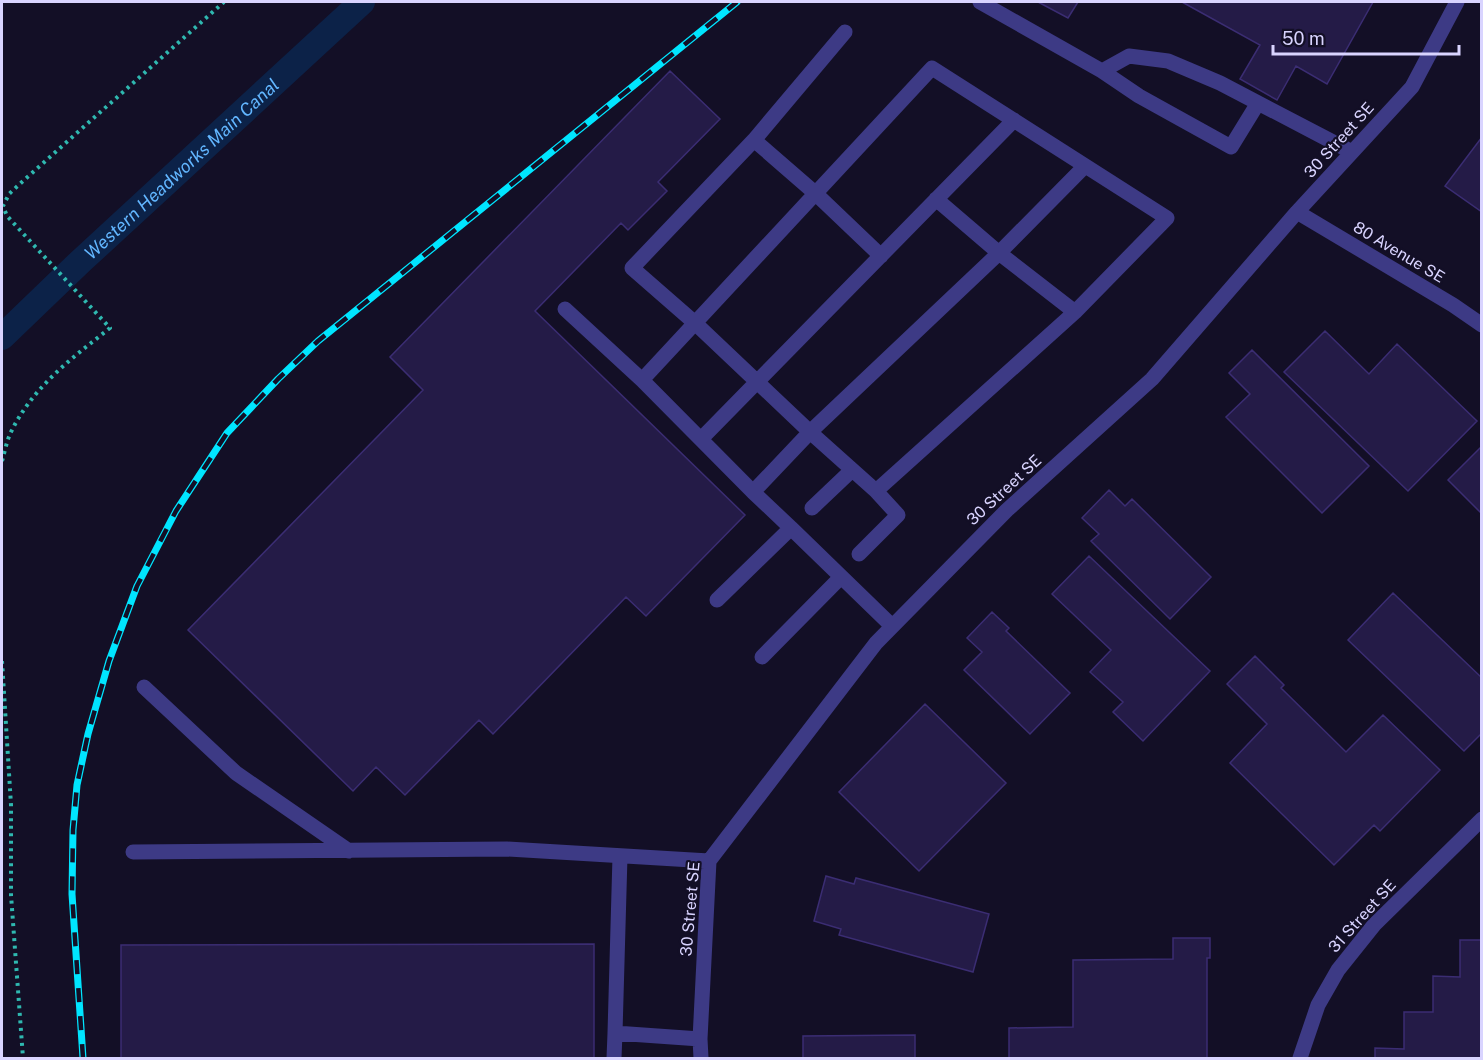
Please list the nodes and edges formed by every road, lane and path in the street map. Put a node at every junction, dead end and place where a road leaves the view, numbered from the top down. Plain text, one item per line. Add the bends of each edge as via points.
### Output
1 (224, 2) edge
2 (980, 2) edge
3 (1457, 2) edge
4 (845, 32) dead end
5 (1102, 71) junction
6 (1258, 103) junction
7 (1014, 120) junction
8 (754, 140) junction
9 (1352, 152) junction
10 (1085, 166) junction
11 (815, 193) junction
12 (936, 199) junction
13 (1297, 212) junction
14 (999, 253) junction
15 (881, 256) junction
16 (565, 309) dead end
17 (1074, 312) junction
18 (695, 323) junction
19 (1482, 325) edge
20 (642, 380) junction
21 (757, 382) junction
22 (810, 432) junction
23 (701, 439) junction
24 (2, 461) edge
25 (852, 470) junction
26 (876, 491) junction
27 (753, 492) junction
28 (812, 508) dead end
29 (790, 528) junction
30 (859, 554) dead end
31 (841, 577) junction
32 (717, 600) dead end
33 (892, 626) junction
34 (762, 657) dead end
35 (2, 661) edge
36 (144, 687) dead end
37 (1482, 819) edge
38 (349, 851) junction
39 (134, 852) dead end
40 (620, 856) junction
41 (709, 861) junction
42 (615, 1033) junction
43 (700, 1040) junction
44 (23, 1059) edge
45 (614, 1059) edge
46 (701, 1059) edge
47 (1300, 1059) edge

1 - 24 path via 23,181 3,206 7,216 110,328 69,360 27,405 11,431
2 - 5 street
3 - 9 street, 30 Street SE via 1412,87
4 - 8 street
5 - 6 street via 1129,56 1168,61
5 - 6 street via 1231,147
6 - 9 street
7 - 10 street
7 - 11 street via 932,68
7 - 12 street
8 - 11 street
8 - 18 street via 632,268
9 - 13 street, 30 Street SE
10 - 14 street
10 - 17 street via 1167,218
11 - 15 street
11 - 18 street
12 - 14 street
12 - 15 street
13 - 19 street, 80 Avenue SE
13 - 33 street, 30 Street SE via 1152,379 1007,510
14 - 17 street
14 - 22 street
15 - 21 street
16 - 20 street
17 - 26 street
18 - 20 street
18 - 21 street
20 - 23 street
21 - 22 street
21 - 23 street
22 - 25 street
22 - 27 street
23 - 27 street
25 - 26 street
25 - 28 street
26 - 30 street via 898,516
27 - 29 street
29 - 31 street
29 - 32 street
31 - 33 street
31 - 34 street
33 - 41 street, 30 Street SE
35 - 44 path via 11,805 11,895
36 - 38 street via 236,773
37 - 47 street, 31 Street SE via 1374,925 1338,969 1318,1005
38 - 39 street
38 - 40 street via 507,849
40 - 41 street
40 - 42 street
41 - 43 street, 30 Street SE
42 - 43 street
42 - 45 street
43 - 46 street, 30 Street SE

